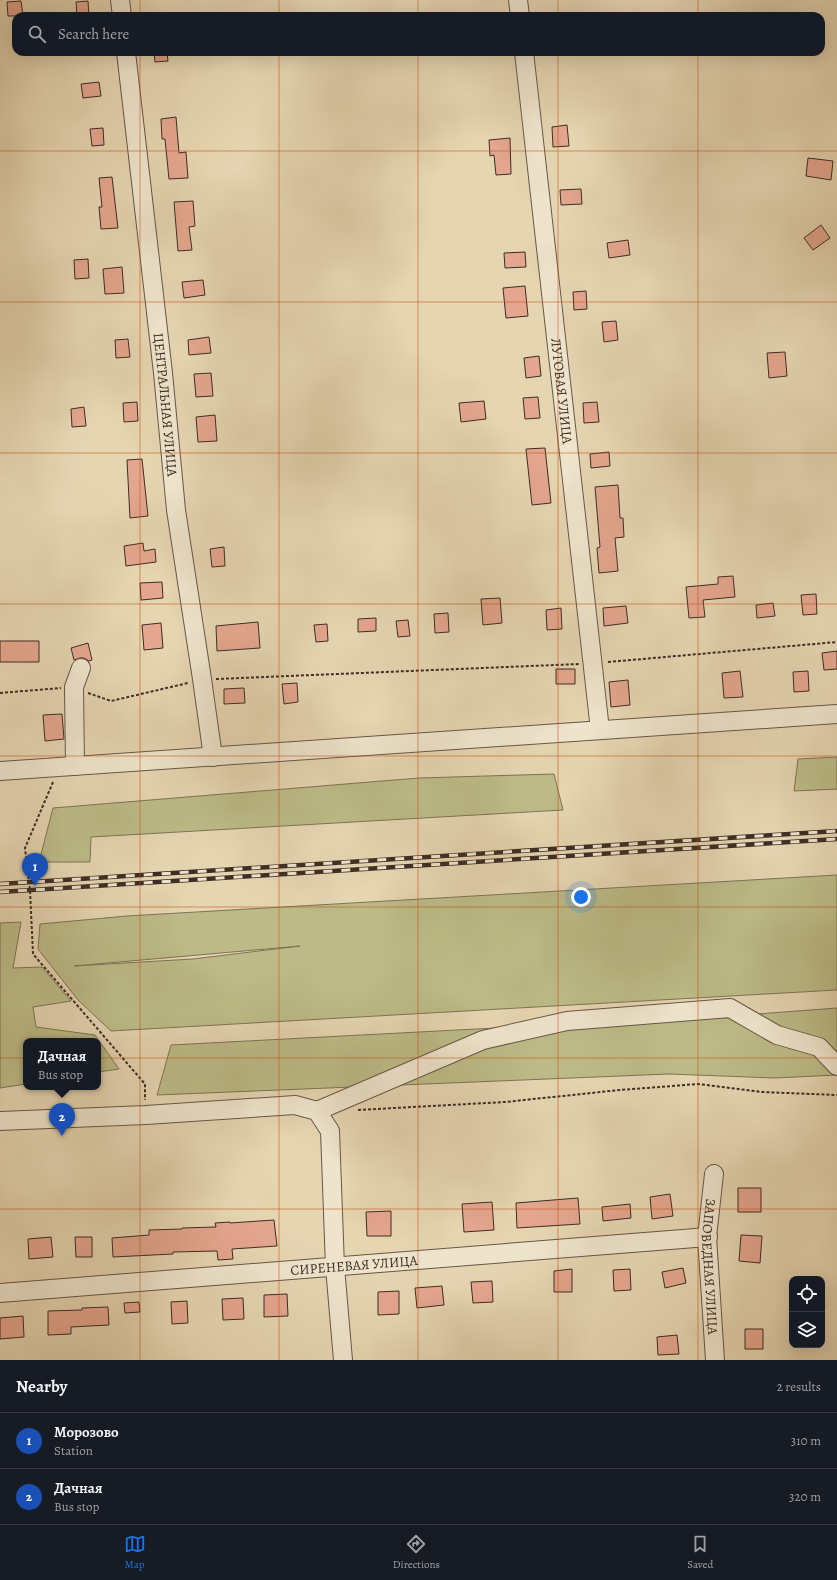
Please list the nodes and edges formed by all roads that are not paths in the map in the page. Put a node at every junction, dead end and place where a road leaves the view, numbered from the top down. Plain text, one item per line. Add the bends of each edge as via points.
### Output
1 (120, 0) edge
2 (518, 0) edge
3 (122, 12) edge
4 (520, 12) edge
5 (126, 56) edge
6 (524, 56) edge
7 (80, 668) dead end
8 (837, 714) edge
9 (600, 730) junction
10 (212, 757) junction
11 (68, 766) junction
12 (0, 771) edge
13 (837, 1066) edge
14 (317, 1111) junction
15 (0, 1121) edge
16 (714, 1174) dead end
17 (707, 1237) junction
18 (335, 1267) junction
19 (0, 1293) edge
20 (343, 1360) edge
21 (715, 1360) edge

1 - 3 street
2 - 4 street
5 - 10 street, ЦЕНТРАЛЬНАЯ УЛИЦА via 176,510
6 - 9 street, ЛУГОВАЯ УЛИЦА
7 - 11 street via 74,688
8 - 9 street
9 - 10 street
10 - 11 street
11 - 12 street
13 - 14 street via 819,1047 777,1035 730,1008 575,1020 483,1040
14 - 15 street via 295,1105
14 - 18 street via 330,1131
16 - 17 street, ЗАПОВЕДНАЯ УЛИЦА
17 - 18 street, СИРЕНЕВАЯ УЛИЦА
17 - 21 street, ЗАПОВЕДНАЯ УЛИЦА
18 - 19 street, СИРЕНЕВАЯ УЛИЦА
18 - 20 street

